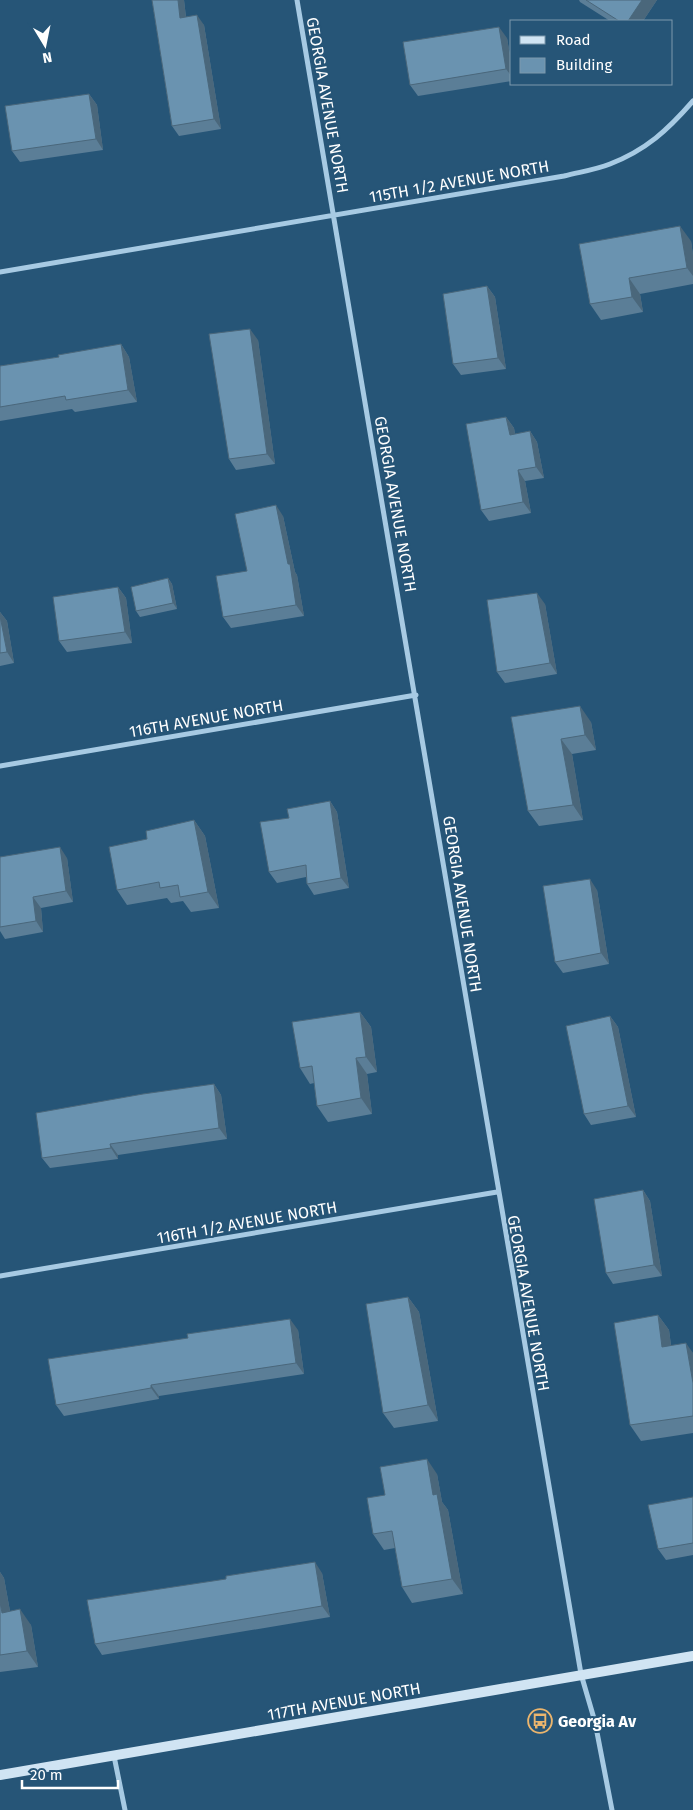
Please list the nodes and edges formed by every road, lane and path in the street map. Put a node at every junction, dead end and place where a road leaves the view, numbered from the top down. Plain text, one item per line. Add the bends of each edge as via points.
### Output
1 (297, 0) edge
2 (693, 101) edge
3 (334, 215) junction
4 (0, 272) edge
5 (416, 695) junction
6 (0, 766) edge
7 (497, 1192) junction
8 (0, 1276) edge
9 (693, 1656) edge
10 (581, 1674) junction
11 (114, 1756) junction
12 (0, 1775) edge
13 (125, 1810) edge
14 (612, 1810) edge

1 - 3 street, GEORGIA AVENUE NORTH
2 - 3 street, 115TH 1/2 AVENUE NORTH via 646,147 608,165 564,176
3 - 4 street, 115TH 1/2 AVENUE NORTH
3 - 5 street, GEORGIA AVENUE NORTH
5 - 6 street, 116TH AVENUE NORTH
5 - 7 street, GEORGIA AVENUE NORTH
7 - 8 street, 116TH 1/2 AVENUE NORTH
7 - 10 street, GEORGIA AVENUE NORTH
9 - 10 street, 117TH AVENUE NORTH
10 - 11 street, 117TH AVENUE NORTH
10 - 14 street, GEORGIA AVENUE NORTH via 595,1722
11 - 12 street, 117TH AVENUE NORTH
11 - 13 street

